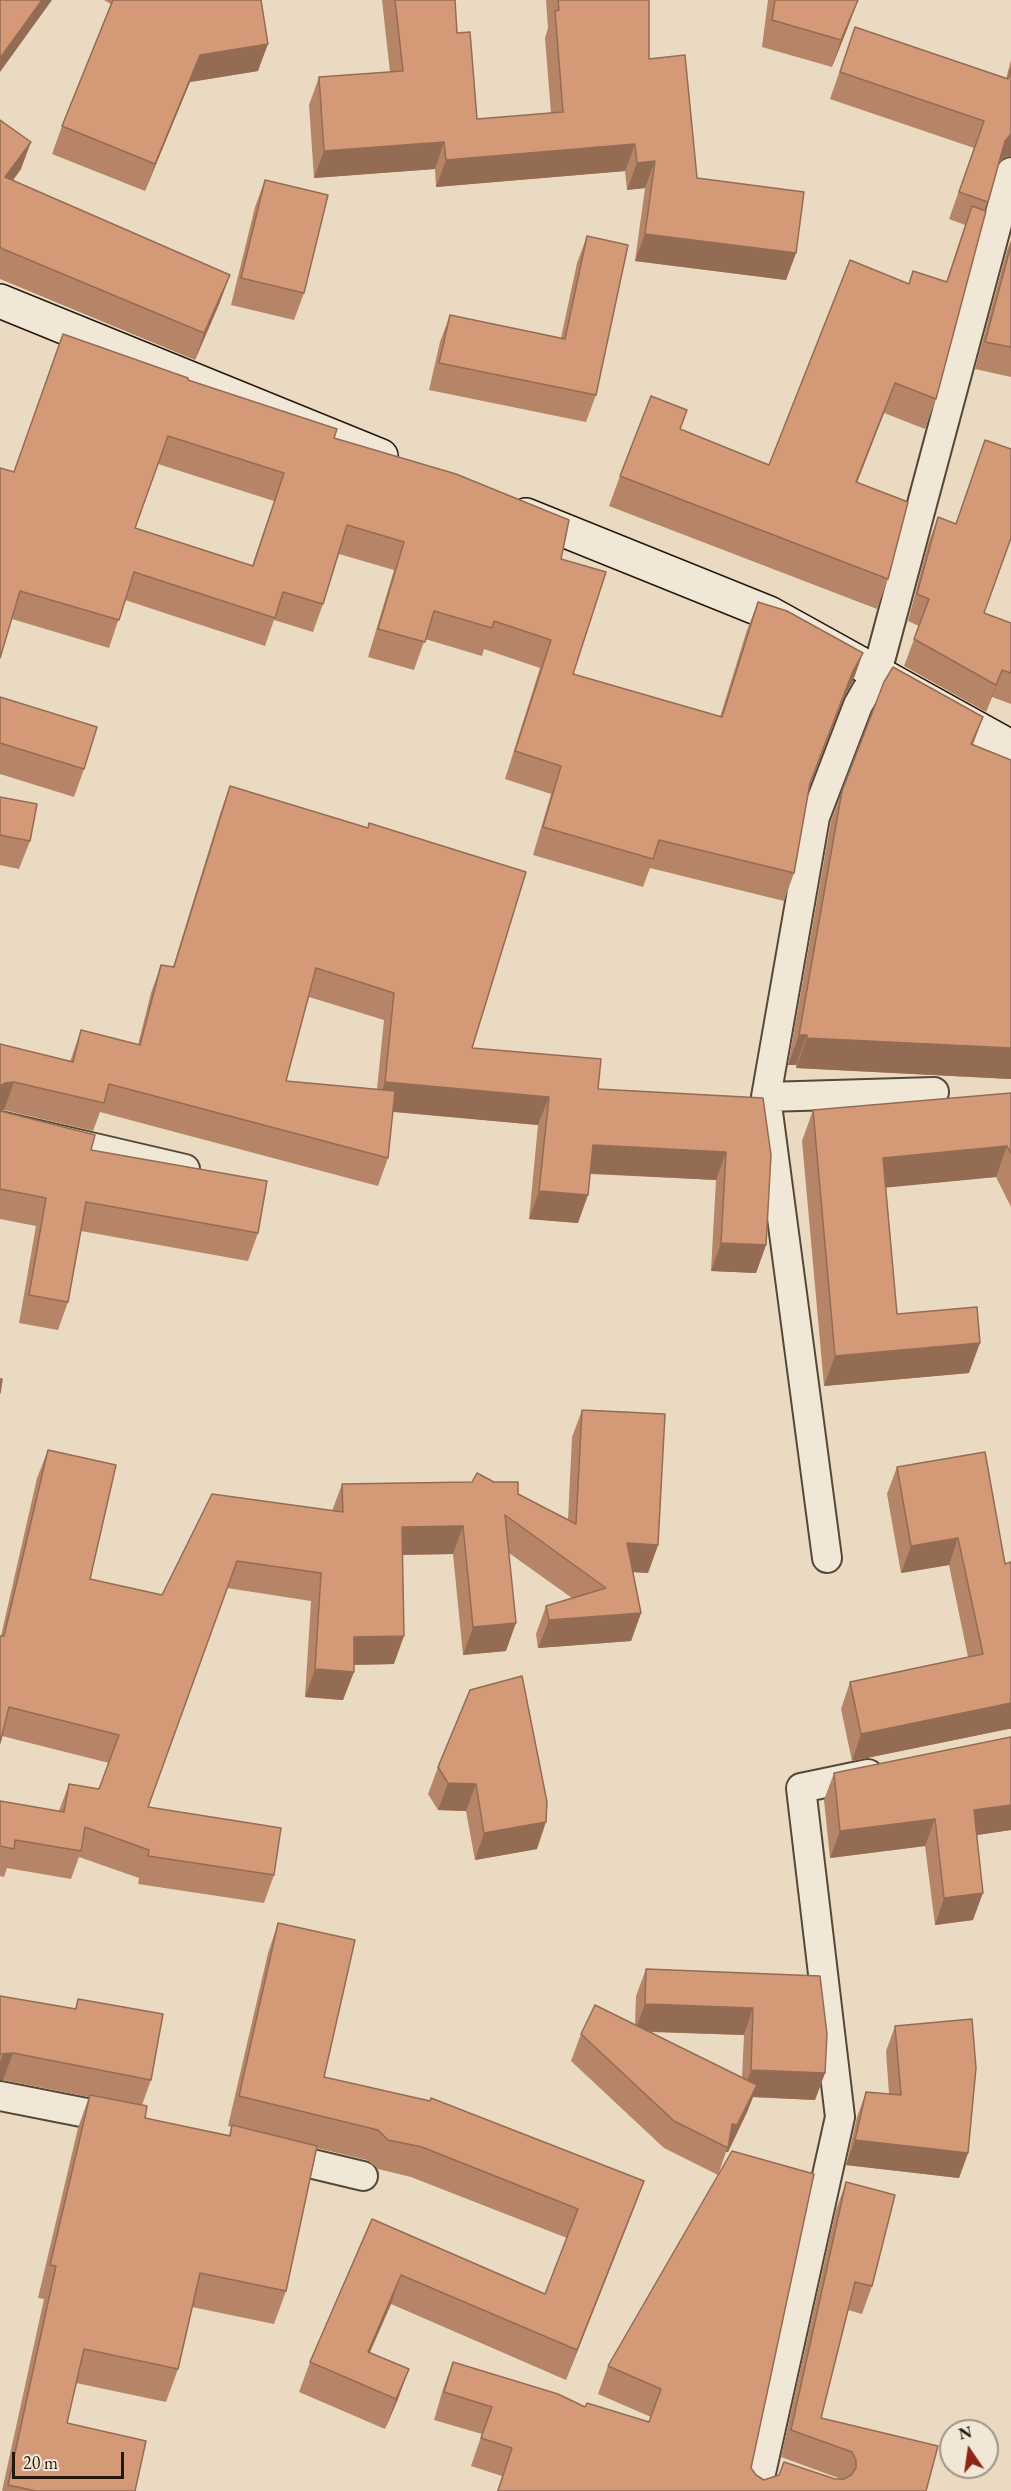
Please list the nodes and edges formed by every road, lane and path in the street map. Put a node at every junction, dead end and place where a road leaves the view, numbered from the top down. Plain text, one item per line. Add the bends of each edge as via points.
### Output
1 (1011, 172) edge
2 (1005, 222) edge
3 (0, 301) edge
4 (413, 469) edge
5 (502, 505) edge
6 (877, 672) junction
7 (1011, 747) edge
8 (934, 1092) dead end
9 (766, 1097) junction
10 (0, 1126) edge
11 (214, 1175) edge
12 (827, 1558) dead end
13 (894, 1769) edge
14 (0, 2096) edge
15 (153, 2126) edge
16 (254, 2150) edge
17 (363, 2176) dead end
18 (768, 2478) edge

1 - 2 street
2 - 6 street
3 - 4 street
5 - 6 street via 769,613
6 - 7 street
6 - 9 street via 858,705 815,817
8 - 9 street
9 - 12 street
10 - 11 street
13 - 18 street via 801,1788 840,2116
14 - 15 street
16 - 17 street

